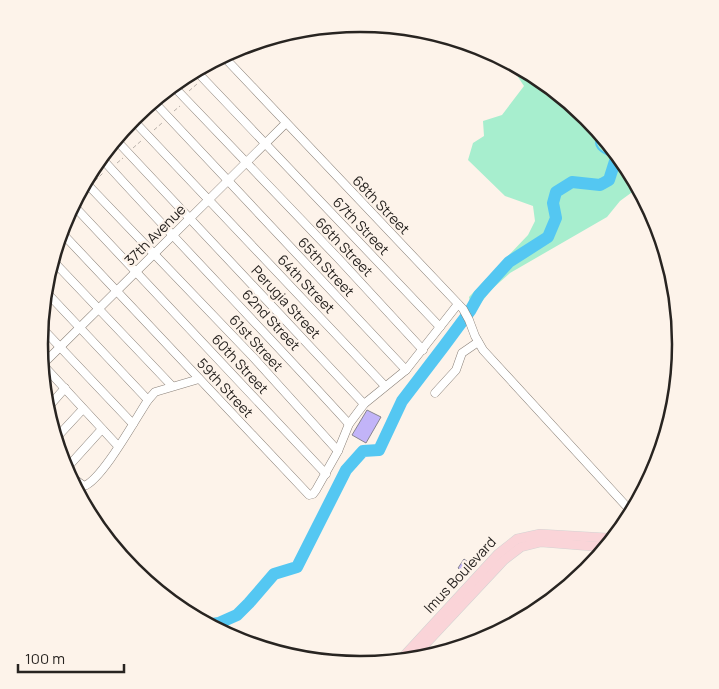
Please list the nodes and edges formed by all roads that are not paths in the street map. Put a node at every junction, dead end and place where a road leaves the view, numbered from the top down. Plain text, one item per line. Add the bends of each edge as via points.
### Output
1 (228, 62) edge
2 (201, 76) edge
3 (178, 91) edge
4 (158, 107) edge
5 (286, 123) junction
6 (138, 125) edge
7 (265, 143) junction
8 (120, 145) edge
9 (245, 163) junction
10 (106, 164) edge
11 (227, 181) junction
12 (90, 187) edge
13 (208, 200) junction
14 (80, 207) edge
15 (190, 218) junction
16 (172, 236) junction
17 (66, 238) edge
18 (154, 254) junction
19 (58, 266) edge
20 (135, 272) junction
21 (116, 292) junction
22 (51, 297) edge
23 (458, 304) junction
24 (99, 309) junction
25 (440, 326) junction
26 (79, 328) junction
27 (48, 334) edge
28 (478, 342) junction
29 (60, 347) junction
30 (422, 350) junction
31 (48, 360) edge
32 (406, 370) junction
33 (49, 371) edge
34 (199, 378) junction
35 (172, 386) junction
36 (385, 386) junction
37 (66, 388) junction
38 (435, 393) dead end
39 (148, 400) junction
40 (53, 402) edge
41 (364, 404) junction
42 (84, 409) junction
43 (133, 424) junction
44 (349, 424) junction
45 (102, 429) junction
46 (61, 433) edge
47 (118, 446) junction
48 (338, 451) junction
49 (71, 464) edge
50 (326, 474) junction
51 (82, 485) edge
52 (627, 506) edge
53 (604, 538) edge
54 (597, 546) edge
55 (419, 651) edge
56 (407, 653) edge

1 - 5 street, 68th Street
2 - 7 street, 67th Street
3 - 9 street, 66th Street
4 - 11 street, 65th Street
5 - 7 street, 37th Avenue
5 - 23 street, 68th Street
6 - 13 street, 64th Street
7 - 9 street, 37th Avenue
7 - 25 street, 67th Street
8 - 15 street, Perugia Street
9 - 11 street, 37th Avenue
9 - 30 street, 66th Street
10 - 16 street, 62nd Street
11 - 13 street, 37th Avenue
11 - 32 street, 65th Street
12 - 18 street, 61st Street
13 - 15 street, 37th Avenue
13 - 36 street, 64th Street
14 - 20 street, 60th Street
15 - 16 street, 37th Avenue
15 - 41 street, Perugia Street
16 - 18 street, 37th Avenue
16 - 44 street, 62nd Street
17 - 21 street, 59th Street
18 - 20 street, 37th Avenue
18 - 48 street, 61st Street
19 - 24 street
20 - 21 street, 37th Avenue
20 - 50 street, 60th Street
21 - 24 street, 37th Avenue
21 - 34 street, 59th Street
22 - 26 street
23 - 25 street
23 - 28 street, 68th Street via 466,312
24 - 26 street, 37th Avenue
24 - 35 street
25 - 30 street
26 - 29 street, 37th Avenue
26 - 39 street
27 - 29 street
28 - 38 street via 462,354 456,370
28 - 52 street
29 - 31 street, 37th Avenue
29 - 43 street
30 - 32 street
32 - 36 street
33 - 37 street
34 - 35 street
34 - 50 street, 59th Street via 306,493 313,494
35 - 39 street via 154,392
36 - 41 street
37 - 40 street
37 - 42 street
39 - 43 street
41 - 44 street
42 - 45 street
42 - 46 street
43 - 47 street
44 - 48 street
45 - 47 street
45 - 49 street
47 - 51 street via 105,466 87,485
48 - 50 street
53 - 56 main road, Imus Boulevard via 540,534 517,539 498,554
54 - 55 main road, Imus Boulevard via 542,542 521,547 504,560

